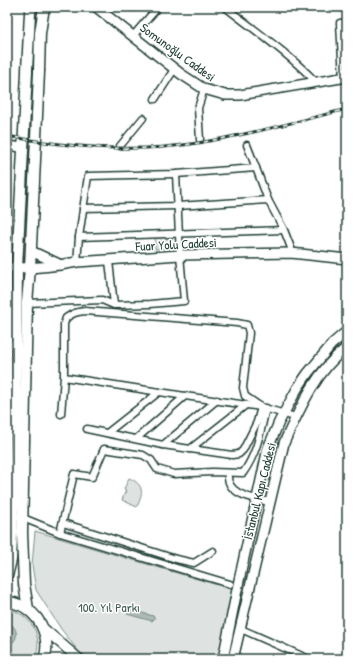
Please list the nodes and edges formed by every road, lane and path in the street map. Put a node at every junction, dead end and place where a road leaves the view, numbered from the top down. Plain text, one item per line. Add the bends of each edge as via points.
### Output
1 (44, 7) edge
2 (96, 7) edge
3 (158, 7) edge
4 (225, 7) edge
5 (30, 9) edge
6 (347, 22) edge
7 (133, 36) junction
8 (344, 44) edge
9 (175, 68) junction
10 (27, 71) junction
11 (39, 71) junction
12 (345, 78) edge
13 (316, 82) junction
14 (204, 89) junction
15 (155, 99) dead end
16 (143, 118) dead end
17 (200, 140) dead end
18 (7, 145) edge
19 (247, 145) dead end
20 (120, 146) dead end
21 (23, 148) junction
22 (256, 168) junction
23 (176, 174) junction
24 (268, 200) junction
25 (178, 206) junction
26 (83, 208) junction
27 (283, 230) junction
28 (180, 234) junction
29 (79, 237) junction
30 (31, 251) junction
31 (291, 253) junction
32 (180, 255) junction
33 (347, 259) edge
34 (109, 260) junction
35 (77, 262) junction
36 (61, 265) junction
37 (12, 267) edge
38 (30, 268) junction
39 (27, 303) junction
40 (114, 305) junction
41 (347, 331) edge
42 (11, 344) edge
43 (347, 347) edge
44 (64, 376) junction
45 (159, 392) junction
46 (185, 396) junction
47 (217, 400) junction
48 (246, 405) junction
49 (264, 407) junction
50 (283, 413) junction
51 (61, 414) dead end
52 (295, 418) junction
53 (87, 429) dead end
54 (107, 433) junction
55 (136, 439) junction
56 (163, 445) junction
57 (190, 449) junction
58 (228, 473) junction
59 (257, 499) junction
60 (269, 502) junction
61 (9, 515) edge
62 (23, 518) junction
63 (63, 523) junction
64 (60, 533) junction
65 (213, 551) dead end
66 (7, 576) edge
67 (230, 584) dead end
68 (7, 601) edge
69 (28, 609) junction
70 (43, 628) junction
71 (241, 630) junction
72 (46, 644) junction
73 (44, 659) edge
74 (48, 659) edge
75 (79, 659) edge
76 (223, 659) edge
77 (233, 659) edge
78 (309, 659) edge

1 - 11 main road
2 - 7 main road, Somunoğlu Caddesi
3 - 7 street
4 - 13 street via 288,56
5 - 10 main road
6 - 8 street via 340,23
7 - 9 main road, Somunoğlu Caddesi
8 - 12 street
9 - 14 main road, Somunoğlu Caddesi
9 - 15 street
10 - 11 main road via 32,77
10 - 21 main road
11 - 30 main road
12 - 13 main road, Somunoğlu Caddesi
13 - 14 main road, Somunoğlu Caddesi via 240,95 225,95
14 - 17 street via 198,108
16 - 20 street
18 - 21 street
19 - 22 street
21 - 37 main road
22 - 23 street
22 - 24 street
23 - 25 street
23 - 26 street via 88,176
24 - 25 street
24 - 27 street
25 - 26 street
25 - 28 street
26 - 29 street
27 - 28 street
27 - 31 street
28 - 29 street
28 - 32 street
29 - 35 street
30 - 36 main road
30 - 38 main road
31 - 32 main road, Fuar Yolu Caddesi
31 - 33 main road, Fuar Yolu Caddesi
32 - 34 main road, Fuar Yolu Caddesi
32 - 40 street via 184,301
34 - 35 main road, Fuar Yolu Caddesi
34 - 40 street
35 - 36 main road, Fuar Yolu Caddesi
36 - 38 main road, Fuar Yolu Caddesi
37 - 38 main road, Fuar Yolu Caddesi
37 - 42 main road
38 - 39 main road
39 - 40 street via 102,300
39 - 62 main road
41 - 50 main road via 332,344 308,373
42 - 61 main road via 14,454
43 - 52 main road, İstanbul Kapı Caddesi via 325,369
44 - 45 street
44 - 49 street via 64,324 66,318 75,312 237,323 247,325 249,333 243,388 245,396
44 - 51 street
45 - 46 street
45 - 54 street
46 - 47 street
46 - 55 street
47 - 48 street
47 - 56 street
48 - 49 street
48 - 57 street
49 - 50 street
49 - 57 street via 239,454
49 - 58 street via 262,426 249,464 243,472
50 - 52 street
50 - 59 main road via 268,448
52 - 60 main road, İstanbul Kapı Caddesi via 284,443
53 - 54 street
54 - 55 street
55 - 56 street
56 - 57 street
58 - 59 street via 232,489
58 - 63 street via 174,474 157,469 151,460 143,455 104,449 92,477 74,474
59 - 60 street
59 - 76 main road
60 - 71 main road, İstanbul Kapı Caddesi
61 - 62 street
61 - 66 main road via 11,560
62 - 64 street
62 - 69 main road via 24,584
63 - 64 street
63 - 65 street via 194,563
64 - 67 street
68 - 69 main road
69 - 70 main road
70 - 72 main road
70 - 75 main road
71 - 77 main road, İstanbul Kapı Caddesi
71 - 78 street
72 - 73 main road
72 - 74 main road

